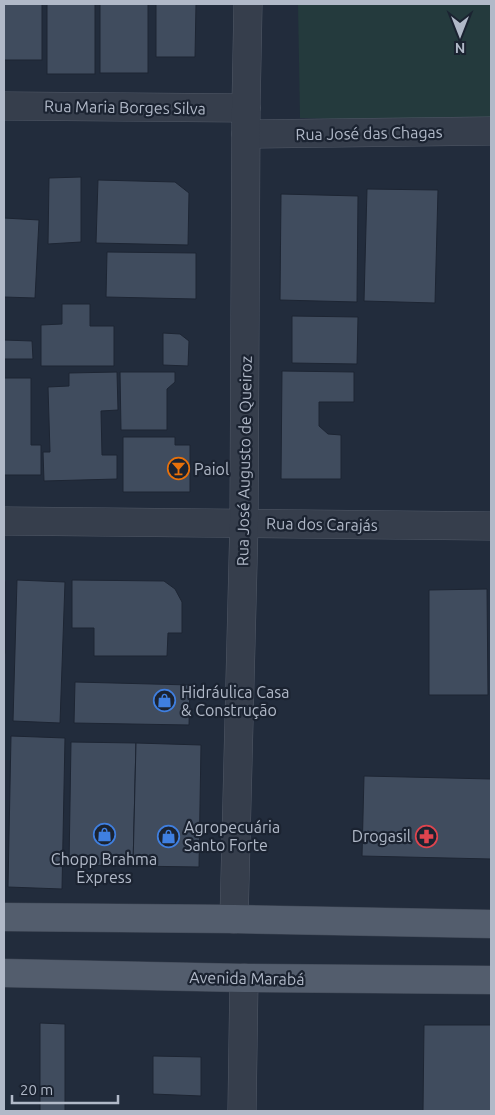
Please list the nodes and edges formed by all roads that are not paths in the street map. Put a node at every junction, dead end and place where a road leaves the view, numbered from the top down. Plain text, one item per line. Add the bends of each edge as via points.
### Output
1 (248, 4) edge
2 (4, 106) edge
3 (246, 121) junction
4 (491, 131) edge
5 (4, 521) edge
6 (244, 523) junction
7 (491, 526) edge
8 (4, 917) edge
9 (234, 919) junction
10 (491, 924) edge
11 (4, 973) edge
12 (244, 978) junction
13 (491, 980) edge
14 (242, 1111) edge

1 - 3 street, Rua José Augusto de Queiroz
2 - 3 street, Rua Maria Borges Silva
3 - 4 street, Rua José das Chagas
3 - 6 street, Rua José Augusto de Queiroz
5 - 6 street, Rua dos Carajás
6 - 7 street, Rua dos Carajás
6 - 9 street, Rua José Augusto de Queiroz
8 - 9 main road
9 - 10 main road
11 - 12 main road, Avenida Marabá
12 - 13 main road, Avenida Marabá
12 - 14 street

